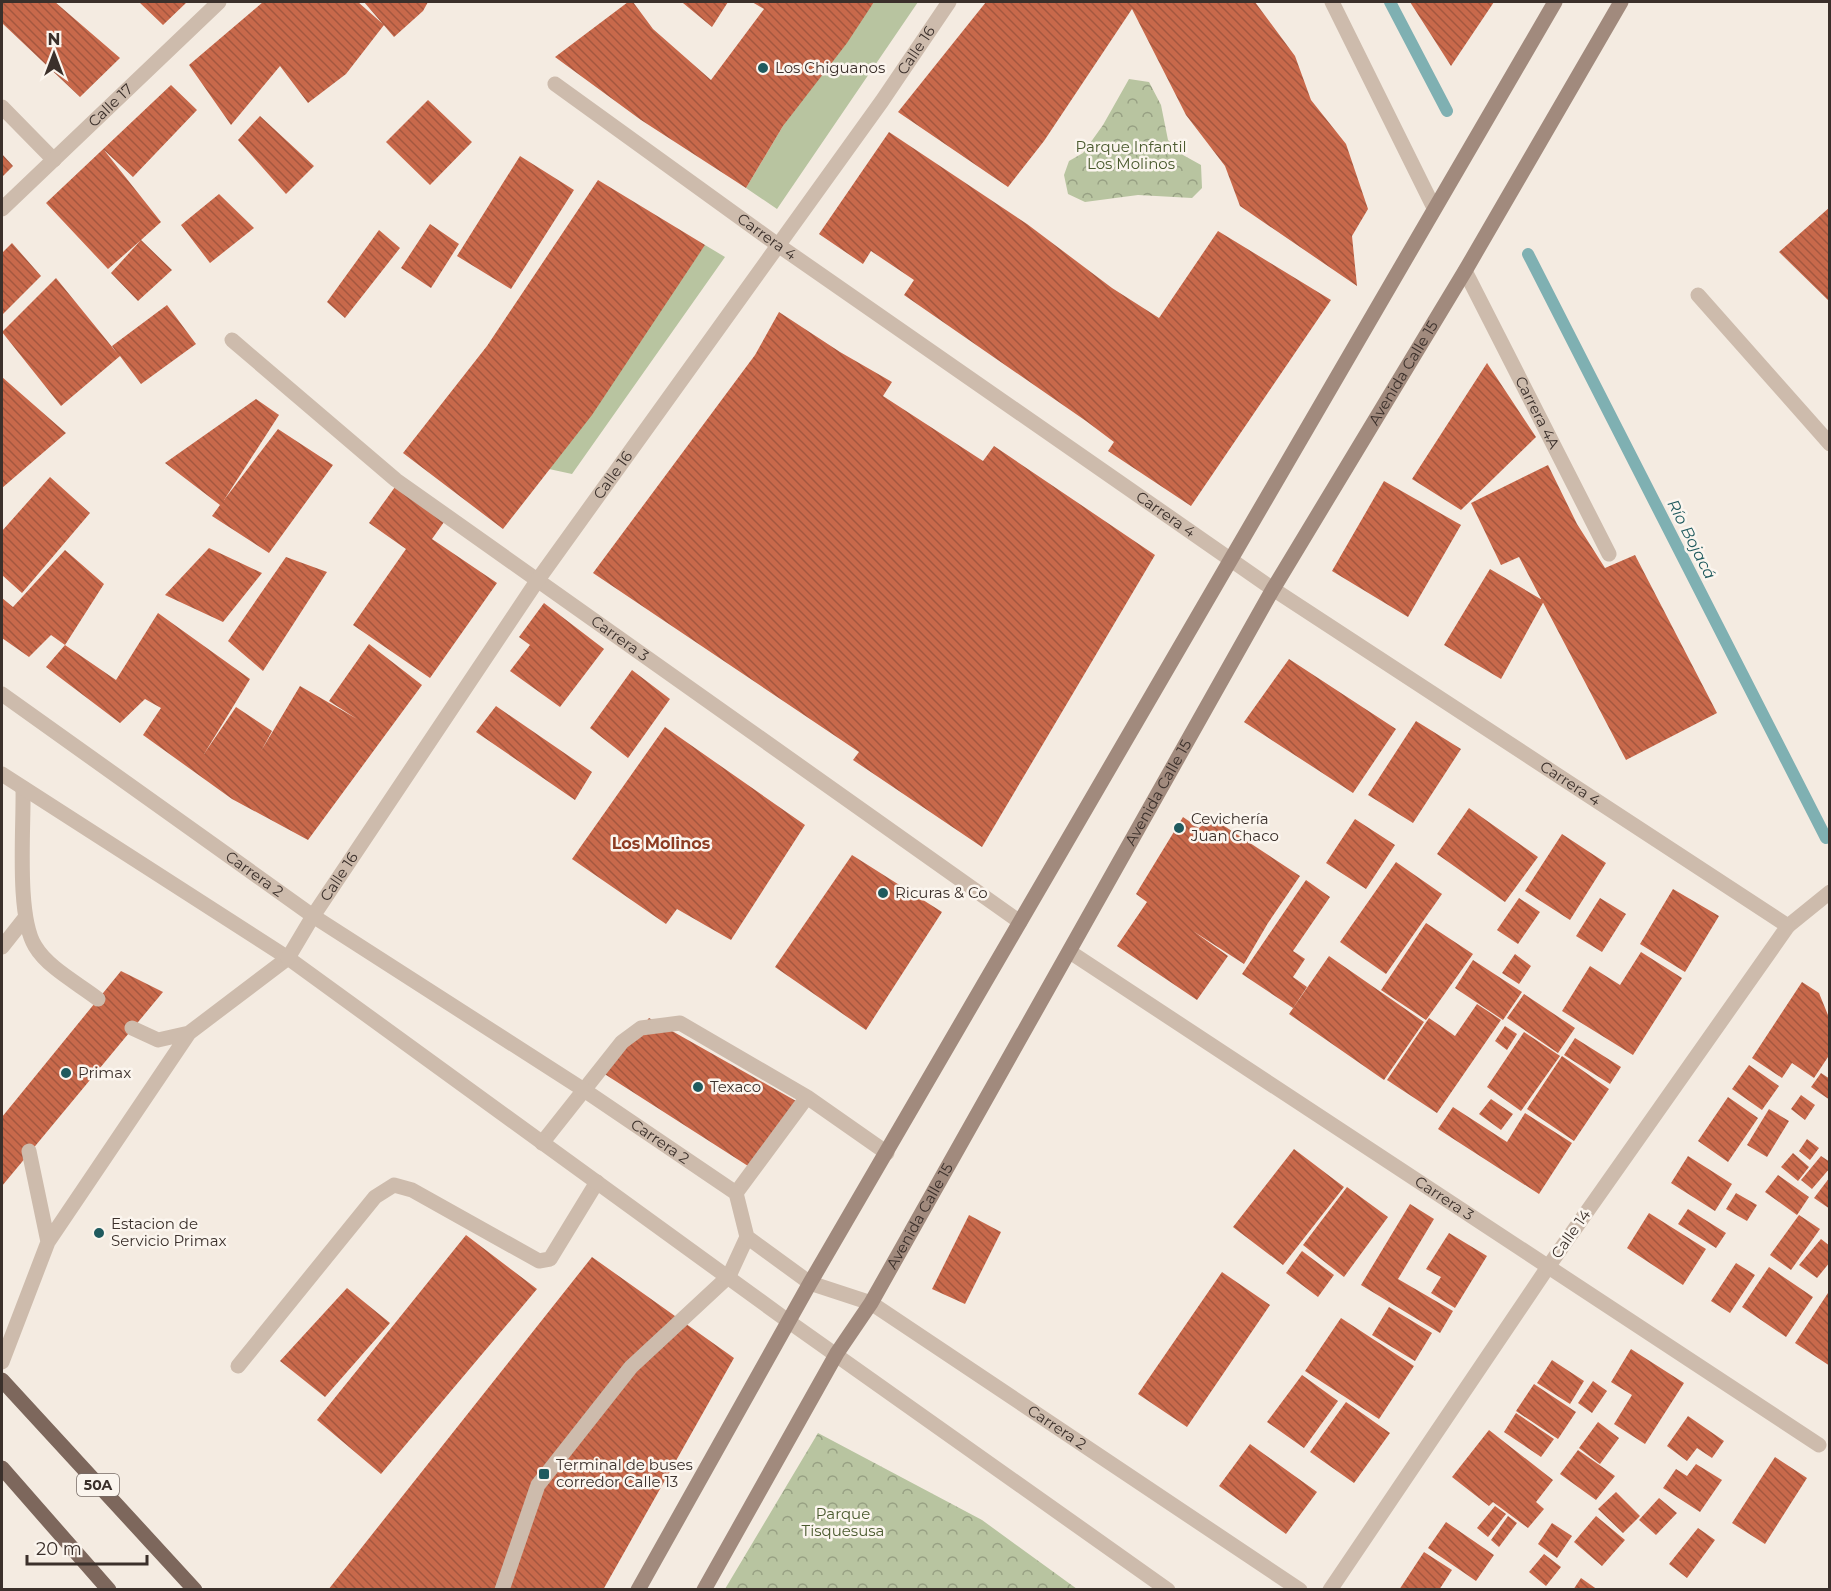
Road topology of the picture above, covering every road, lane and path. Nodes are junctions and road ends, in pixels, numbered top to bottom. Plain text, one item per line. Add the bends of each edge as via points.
1 (219, 2) edge
2 (949, 2) edge
3 (1332, 2) edge
4 (1555, 2) edge
5 (1621, 2) edge
6 (555, 84) dead end
7 (2, 106) edge
8 (54, 160) junction
9 (1434, 208) junction
10 (2, 209) edge
11 (778, 245) junction
12 (1465, 271) junction
13 (1698, 295) dead end
14 (232, 340) dead end
15 (1830, 444) edge
16 (1609, 554) dead end
17 (1231, 559) junction
18 (537, 581) junction
19 (1273, 589) junction
20 (2, 693) edge
21 (2, 774) edge
22 (23, 788) junction
23 (1830, 892) edge
24 (312, 916) junction
25 (25, 918) junction
26 (1020, 922) junction
27 (1788, 926) junction
28 (2, 947) edge
29 (1070, 952) junction
30 (288, 958) junction
31 (98, 999) dead end
32 (132, 1028) dead end
33 (189, 1033) junction
34 (584, 1090) junction
35 (807, 1097) junction
36 (542, 1143) junction
37 (29, 1151) dead end
38 (887, 1153) junction
39 (597, 1182) junction
40 (736, 1193) junction
41 (747, 1237) junction
42 (48, 1242) junction
43 (1548, 1267) junction
44 (729, 1276) junction
45 (810, 1283) junction
46 (871, 1303) junction
47 (788, 1321) junction
48 (837, 1353) junction
49 (2, 1362) edge
50 (238, 1366) dead end
51 (2, 1380) edge
52 (1819, 1445) dead end
53 (2, 1468) edge
54 (109, 1590) edge
55 (195, 1590) edge
56 (502, 1590) edge
57 (638, 1590) edge
58 (704, 1590) edge
59 (1168, 1590) edge
60 (1300, 1590) edge
61 (1330, 1590) edge

1 - 8 street, Calle 17
2 - 11 street, Calle 16
3 - 9 street
4 - 9 main road
5 - 12 main road, Avenida Calle 15
6 - 11 street, Carrera 4
7 - 8 street
8 - 10 street, Calle 17
9 - 17 main road
11 - 17 street, Carrera 4
11 - 18 street, Calle 16
12 - 16 street, Carrera 4A
12 - 19 main road, Avenida Calle 15
13 - 15 street
14 - 18 street, Carrera 3 via 396,480
17 - 19 street, Carrera 4
17 - 26 main road
18 - 24 street, Calle 16
18 - 26 street, Carrera 3
19 - 27 street, Carrera 4
19 - 29 main road, Avenida Calle 15
20 - 24 street, Carrera 2
21 - 22 street
22 - 25 street
22 - 30 street
23 - 27 street, Calle 14
24 - 30 street, Calle 16
24 - 34 street, Carrera 2
25 - 28 street
25 - 31 street via 35,946
26 - 38 main road
27 - 43 street, Calle 14
29 - 43 street, Carrera 3
29 - 46 main road, Avenida Calle 15
30 - 33 street
30 - 36 street
32 - 33 street via 158,1040
33 - 42 street
34 - 35 street via 622,1042 641,1028 680,1023
34 - 36 street
34 - 40 street, Carrera 2
35 - 38 street
35 - 40 street
36 - 39 street
37 - 42 street
38 - 45 main road
39 - 44 street
39 - 50 street via 550,1259 539,1261 412,1190 393,1185 375,1197
40 - 41 street
41 - 44 street
41 - 45 street, Carrera 2
42 - 49 street
43 - 52 street, Carrera 3
43 - 61 street, Calle 14
44 - 47 street
44 - 56 street via 631,1367 538,1485
45 - 46 street, Carrera 2
45 - 47 main road
46 - 48 main road, Avenida Calle 15
46 - 60 street, Carrera 2
47 - 48 street
47 - 57 main road
48 - 58 main road, Avenida Calle 15
48 - 59 street
51 - 55 main road, 50A
53 - 54 main road

